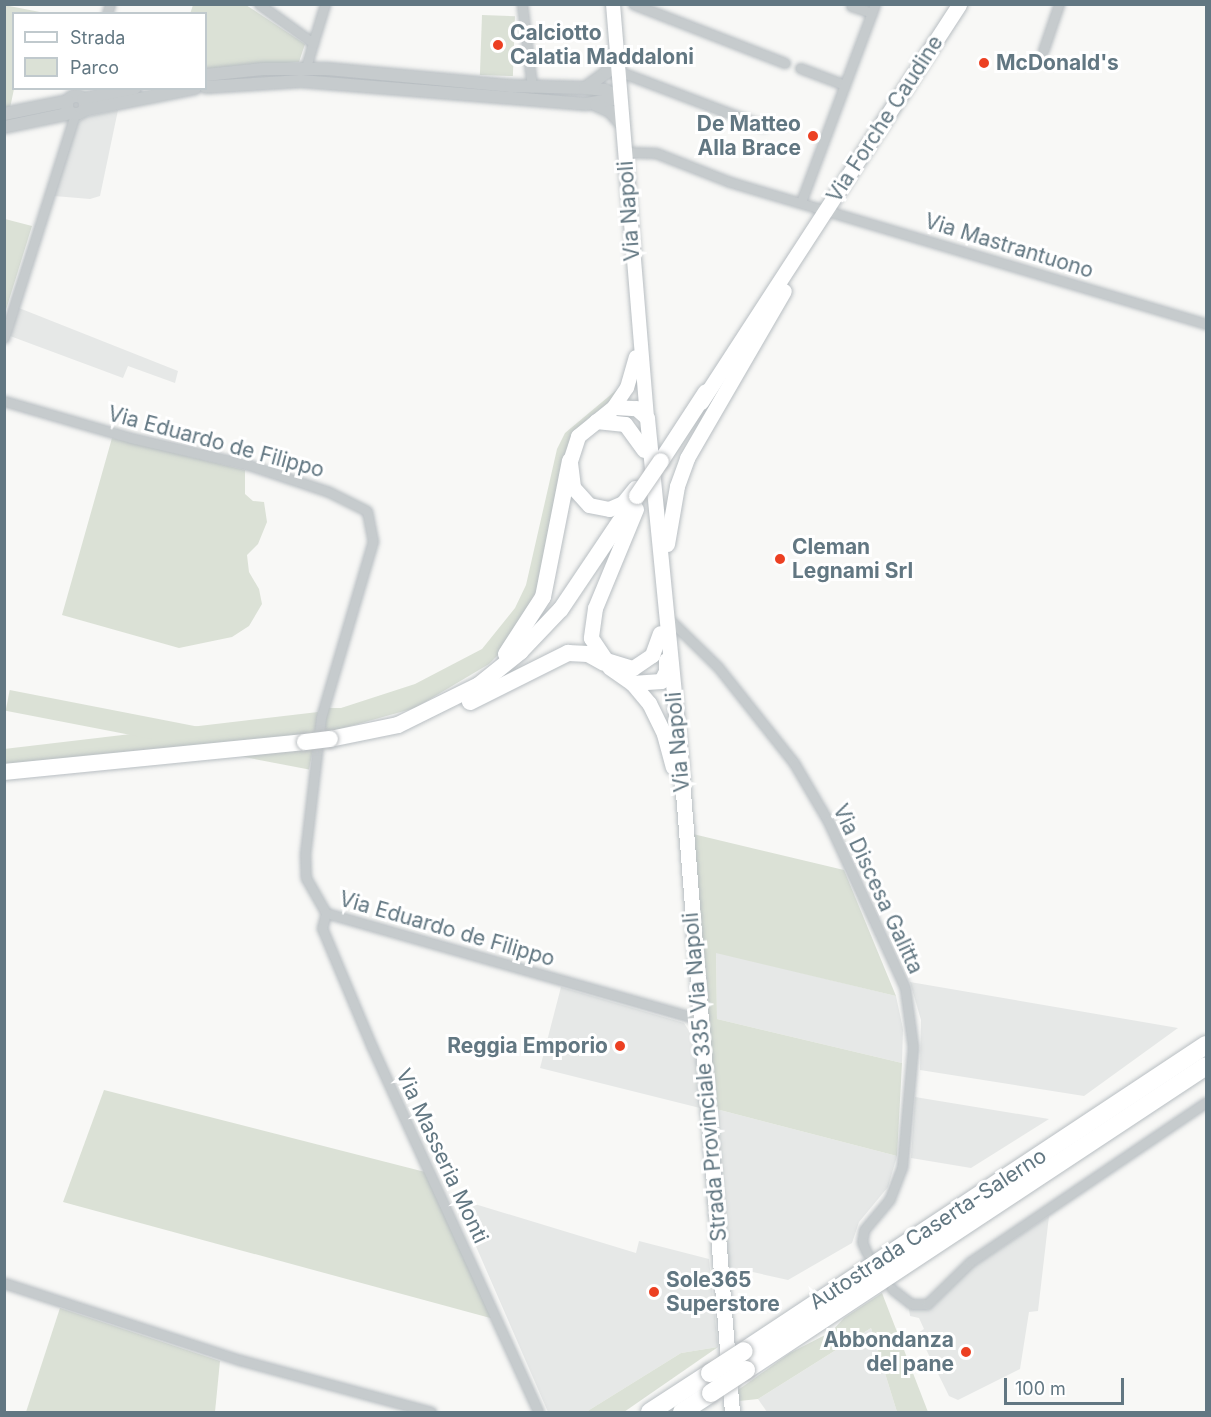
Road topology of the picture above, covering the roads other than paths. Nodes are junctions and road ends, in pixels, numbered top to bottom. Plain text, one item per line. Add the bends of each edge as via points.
1 (259, 4) edge
2 (325, 4) edge
3 (522, 4) edge
4 (613, 4) edge
5 (633, 4) edge
6 (959, 4) edge
7 (1059, 4) edge
8 (851, 6) dead end
9 (873, 9) edge
10 (313, 43) junction
11 (616, 48) junction
12 (1043, 51) dead end
13 (785, 63) dead end
14 (306, 68) junction
15 (800, 68) dead end
16 (618, 71) junction
17 (207, 75) edge
18 (383, 81) junction
19 (845, 85) junction
20 (207, 87) edge
21 (532, 87) junction
22 (585, 88) junction
23 (113, 90) edge
24 (179, 90) edge
25 (620, 98) junction
26 (78, 103) edge
27 (585, 104) junction
28 (4, 114) edge
29 (623, 126) junction
30 (763, 126) dead end
31 (4, 127) edge
32 (625, 152) junction
33 (801, 202) junction
34 (824, 212) junction
35 (1206, 324) edge
36 (4, 338) edge
37 (639, 343) junction
38 (706, 392) joint
39 (4, 401) edge
40 (614, 407) junction
41 (647, 418) junction
42 (596, 421) junction
43 (625, 424) junction
44 (644, 450) junction
45 (570, 462) junction
46 (637, 495) junction
47 (663, 571) junction
48 (665, 593) junction
49 (667, 617) junction
50 (660, 633) junction
51 (604, 663) joint
52 (664, 677) junction
53 (632, 683) junction
54 (432, 711) junction
55 (412, 720) junction
56 (673, 767) junction
57 (4, 772) edge
58 (683, 813) junction
59 (326, 913) junction
60 (701, 1020) junction
61 (1206, 1045) edge
62 (1206, 1066) edge
63 (1206, 1077) edge
64 (1206, 1102) edge
65 (1058, 1164) junction
66 (867, 1253) dead end
67 (4, 1283) edge
68 (892, 1289) dead end
69 (431, 1413) edge
70 (538, 1413) edge
71 (650, 1413) edge
72 (682, 1413) edge
73 (732, 1413) edge

1 - 10 street
2 - 10 street
3 - 21 street
4 - 11 main road, Via Napoli
5 - 13 street
6 - 34 main road, Via Forche Caudine
7 - 12 street
8 - 9 street
9 - 19 street
10 - 14 street
11 - 16 main road, Via Napoli
11 - 22 street via 607,72
14 - 17 street
14 - 18 street
15 - 19 street
16 - 25 main road, Via Napoli
16 - 30 street
18 - 20 street
18 - 21 street
18 - 27 street
19 - 33 street
21 - 22 street
22 - 25 street via 605,90
23 - 26 street
24 - 26 street
25 - 27 street
25 - 29 main road, Via Napoli
26 - 28 street
26 - 31 street
26 - 36 street
27 - 29 street via 610,111
29 - 32 main road, Via Napoli
32 - 33 street, Via Mastrantuono via 656,153 730,182
32 - 37 main road, Via Napoli
33 - 34 street, Via Mastrantuono
34 - 35 street, Via Mastrantuono
34 - 38 main road, Via Forche Caudine
34 - 47 main road via 806,255 687,458 677,486
37 - 40 main road via 627,388
37 - 41 main road, Via Napoli
38 - 46 highway, bridge
39 - 59 street, Via Eduardo de Filippo via 131,438 249,465 329,492 367,512 373,541 321,718 305,854 306,878
40 - 41 main road via 636,408
40 - 42 main road
41 - 43 main road
41 - 44 main road, Via Napoli
41 - 47 main road, Via Napoli
42 - 43 main road
42 - 45 main road via 578,436
43 - 44 main road
44 - 50 main road, Via Napoli
45 - 46 main road via 573,488 579,498 598,509
45 - 54 highway via 550,574 532,618 494,666 446,697
46 - 50 main road via 595,608 591,638 606,660 633,668 652,655
46 - 54 highway via 575,591 534,639 479,685
47 - 48 main road, Via Napoli
48 - 49 main road, Via Napoli
48 - 52 main road
49 - 58 main road, Via Napoli
49 - 66 street, Via Discesa Galitta via 718,667 794,763 828,821 905,988 914,1047 902,1167 890,1199 864,1230 862,1242
50 - 52 main road, Via Napoli
51 - 53 main road
51 - 55 highway via 588,654 568,653 437,716
52 - 53 main road via 656,683
52 - 56 main road, Via Napoli
53 - 56 main road via 659,723
54 - 55 highway
55 - 57 highway, bridge via 330,740
56 - 58 main road, Via Napoli
58 - 60 main road, Strada Provinciale 335 Via Napoli
59 - 60 street, Via Eduardo de Filippo
59 - 70 street, Via Masseria Monti via 322,927 372,1047
60 - 73 main road, Strada Provinciale 335 Via Napoli
61 - 71 highway, Autostrada Caserta-Salerno, bridge
62 - 65 highway, Autostrada Caserta-Salerno
63 - 65 highway via 1102,1148
64 - 68 street via 970,1262 927,1304 911,1304
65 - 72 highway, Autostrada Caserta-Salerno, bridge
67 - 69 street via 240,1360

